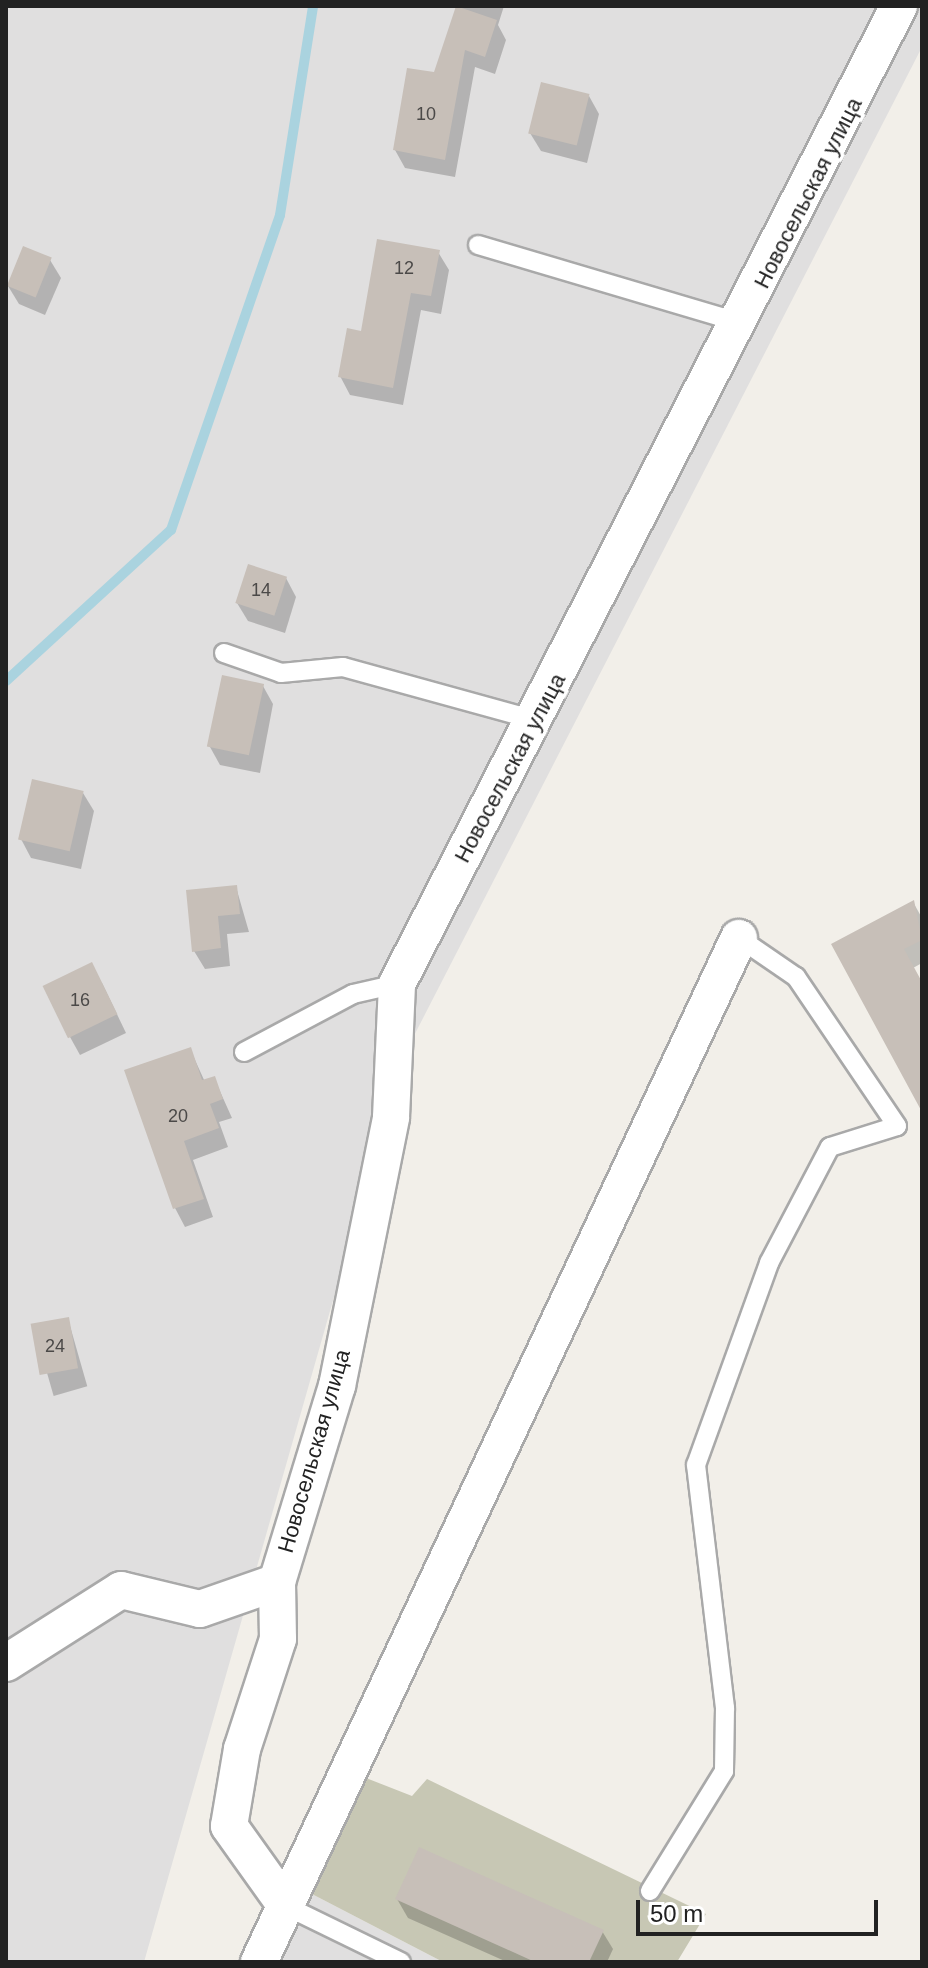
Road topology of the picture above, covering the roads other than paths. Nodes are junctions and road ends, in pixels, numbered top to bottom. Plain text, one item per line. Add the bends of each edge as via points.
1 (899, 6) edge
2 (478, 245) dead end
3 (741, 323) junction
4 (224, 653) dead end
5 (535, 720) junction
6 (739, 938) joint
7 (397, 984) junction
8 (244, 1052) dead end
9 (277, 1582) junction
10 (6, 1663) edge
11 (650, 1891) dead end
12 (286, 1906) junction
13 (259, 1962) edge
14 (401, 1962) edge

1 - 3 street, Новосельская улица
2 - 3 lane
3 - 5 street, Новосельская улица
4 - 5 lane via 281,673 343,667
5 - 7 street, Новосельская улица
6 - 11 lane via 796,977 897,1126 830,1147 769,1263 696,1465 725,1708 724,1771
6 - 12 street
7 - 8 lane via 353,994
7 - 9 street, Новосельская улица via 382,1162 337,1386
9 - 10 street, Новосельская улица via 200,1609 121,1590
9 - 12 street, Новосельская улица via 278,1639 242,1749 229,1826
12 - 13 street
12 - 14 lane

